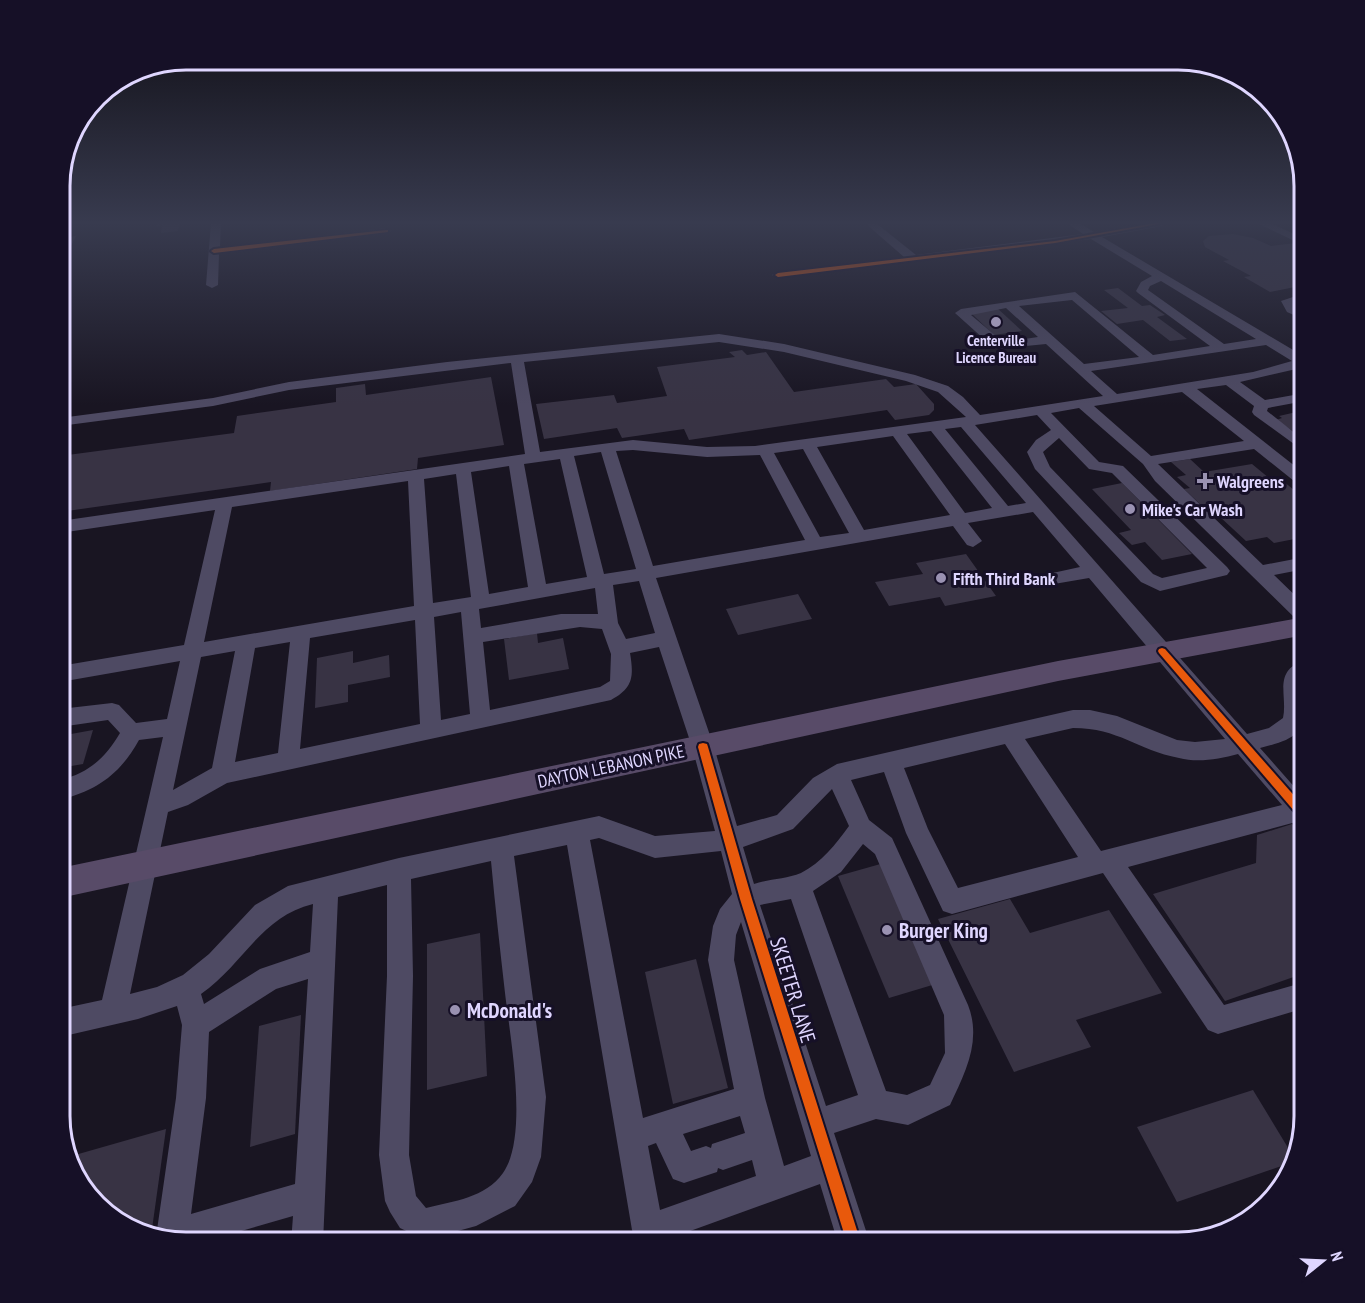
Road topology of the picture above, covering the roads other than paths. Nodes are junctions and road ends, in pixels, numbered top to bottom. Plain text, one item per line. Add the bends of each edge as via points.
1 (1144, 284) edge
2 (1171, 284) edge
3 (1294, 300) edge
4 (1009, 304) junction
5 (1294, 310) edge
6 (1047, 340) junction
7 (1268, 341) junction
8 (1221, 348) junction
9 (1294, 356) edge
10 (1150, 358) junction
11 (517, 359) junction
12 (1294, 364) edge
13 (1079, 369) junction
14 (1228, 380) junction
15 (1185, 387) junction
16 (1114, 399) junction
17 (1294, 399) edge
18 (1083, 404) junction
19 (1262, 405) junction
20 (1040, 410) junction
21 (71, 421) edge
22 (970, 421) junction
23 (935, 426) junction
24 (897, 431) junction
25 (1059, 431) junction
26 (1294, 439) edge
27 (807, 443) junction
28 (1256, 444) junction
29 (607, 447) junction
30 (764, 449) junction
31 (567, 453) junction
32 (533, 458) junction
33 (516, 460) junction
34 (1148, 461) junction
35 (464, 468) junction
36 (1294, 473) edge
37 (416, 475) junction
38 (225, 503) junction
39 (1037, 506) junction
40 (1003, 511) junction
41 (958, 519) junction
42 (71, 524) edge
43 (860, 536) junction
44 (973, 541) dead end
45 (815, 543) junction
46 (1294, 565) edge
47 (1093, 571) junction
48 (646, 572) junction
49 (1260, 572) junction
50 (1054, 578) dead end
51 (600, 580) junction
52 (538, 591) junction
53 (475, 602) junction
54 (1294, 605) edge
55 (426, 610) junction
56 (609, 623) junction
57 (1294, 628) edge
58 (301, 632) junction
59 (472, 637) junction
60 (666, 638) junction
61 (247, 641) junction
62 (191, 651) junction
63 (1162, 651) junction
64 (621, 656) junction
65 (71, 672) edge
66 (1294, 676) edge
67 (1294, 700) edge
68 (71, 717) edge
69 (481, 720) junction
70 (174, 727) junction
71 (1294, 727) edge
72 (431, 731) junction
73 (132, 732) junction
74 (1010, 734) junction
75 (1241, 745) junction
76 (704, 747) junction
77 (288, 761) junction
78 (891, 761) junction
79 (222, 774) junction
80 (837, 774) junction
81 (71, 788) edge
82 (1294, 804) edge
83 (156, 806) junction
84 (1294, 815) edge
85 (861, 828) junction
86 (577, 832) junction
87 (729, 837) junction
88 (501, 848) junction
89 (1102, 862) junction
90 (143, 866) junction
91 (399, 870) junction
92 (71, 882) edge
93 (799, 886) junction
94 (326, 889) junction
95 (746, 899) junction
96 (322, 961) junction
97 (186, 988) junction
98 (1294, 998) edge
99 (113, 1010) junction
100 (71, 1020) edge
101 (196, 1025) junction
102 (750, 1098) junction
103 (876, 1104) junction
104 (664, 1124) junction
105 (817, 1124) junction
106 (632, 1136) junction
107 (761, 1142) junction
108 (829, 1165) junction
109 (774, 1185) junction
110 (311, 1196) junction
111 (173, 1232) edge
112 (192, 1232) edge
113 (307, 1232) edge
114 (850, 1232) edge

1 - 8 street via 1142,291
2 - 7 street
3 - 5 street via 1287,302
4 - 6 street
4 - 6 street via 961,313 1000,346
4 - 10 street via 1075,296
6 - 13 street
7 - 8 street
7 - 9 street
8 - 10 street
10 - 13 street
11 - 21 street via 289,386 213,402
11 - 22 street via 710,339 745,341 921,381 958,400
11 - 32 street
12 - 14 street
13 - 16 street
14 - 15 street
14 - 19 street
15 - 16 street
15 - 28 street
16 - 18 street
17 - 19 street
18 - 20 street
18 - 34 street
19 - 26 street via 1259,412
20 - 22 street
20 - 25 street
22 - 23 street
22 - 39 street
23 - 24 street
23 - 40 street
24 - 27 street
24 - 41 street
25 - 25 street via 1035,452 1043,469 1147,579 1160,585 1221,571 1117,469 1094,466
27 - 30 street
27 - 43 street
28 - 34 street
28 - 36 street
29 - 30 street via 633,445 730,453
29 - 31 street
29 - 48 street, SKEETER LANE
30 - 45 street
31 - 32 street
31 - 51 street
32 - 33 street
33 - 35 street
33 - 52 street
34 - 49 street
35 - 37 street
35 - 53 street
37 - 38 street
37 - 55 street
38 - 42 street
38 - 62 street
39 - 40 street
39 - 47 street
40 - 41 street
41 - 43 street
41 - 44 street
43 - 45 street
45 - 48 street
46 - 49 street
47 - 50 street
47 - 63 street
48 - 51 street
48 - 60 street, SKEETER LANE
49 - 54 street
51 - 52 street
51 - 56 street
52 - 53 street
53 - 55 street
53 - 59 street
55 - 58 street
55 - 72 street
56 - 59 street via 593,619
56 - 64 street
57 - 63 main road, DAYTON LEBANON PIKE
58 - 61 street
58 - 77 street
59 - 69 street
60 - 64 street
60 - 76 street, SKEETER LANE
61 - 62 street
61 - 79 street
62 - 65 street
62 - 70 street
63 - 75 street
63 - 76 main road, DAYTON LEBANON PIKE
64 - 69 street via 619,686 613,690
66 - 67 street
68 - 73 street via 112,711
69 - 72 street
70 - 73 street
70 - 83 street
71 - 75 street
72 - 77 street
73 - 81 street via 118,759 87,784
74 - 75 street via 1098,717 1177,749 1194,751
74 - 78 street
74 - 89 street
75 - 82 street
76 - 87 street, SKEETER LANE
76 - 90 main road, DAYTON LEBANON PIKE
77 - 79 street
78 - 80 street
78 - 89 street via 918,833 952,902
79 - 83 street via 180,798
80 - 85 street
80 - 87 street via 813,789 800,810 783,824
83 - 90 street
84 - 89 street
85 - 93 street via 837,862
85 - 103 street via 885,846 958,1015 959,1054 940,1095 908,1110
86 - 87 street via 599,827 611,829 637,843 667,848
86 - 88 street
86 - 106 street
87 - 95 street, SKEETER LANE
88 - 91 street
88 - 91 street via 531,1097 527,1161 511,1186 492,1203 424,1224 411,1217 401,1201 394,1155
89 - 98 street via 1218,1020
90 - 92 main road, DAYTON LEBANON PIKE
90 - 99 street
91 - 94 street
93 - 95 street
93 - 103 street
94 - 96 street
94 - 97 street via 288,898 271,907 207,975
95 - 102 street via 727,921 721,939 721,960
95 - 105 street, SKEETER LANE
96 - 101 street via 269,978
96 - 110 street
97 - 99 street via 165,998
97 - 101 street
99 - 100 street
101 - 111 street via 191,1098
102 - 104 street
102 - 107 street
103 - 105 street
104 - 106 street
104 - 107 street via 684,1168
105 - 108 street, SKEETER LANE
106 - 109 street via 648,1230
107 - 109 street
108 - 109 street
108 - 114 street, SKEETER LANE
110 - 112 street
110 - 113 street

